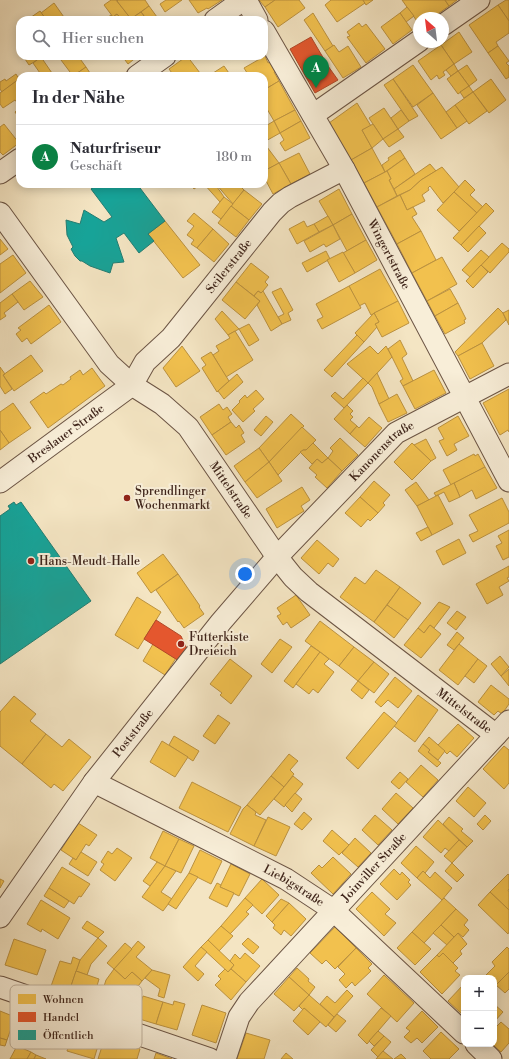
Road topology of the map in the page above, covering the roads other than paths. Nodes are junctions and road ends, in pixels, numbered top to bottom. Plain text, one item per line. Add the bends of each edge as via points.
1 (244, 0) edge
2 (479, 0) edge
3 (221, 16) edge
4 (255, 16) edge
5 (449, 21) edge
6 (268, 38) edge
7 (413, 46) edge
8 (159, 60) edge
9 (143, 72) edge
10 (313, 115) junction
11 (16, 162) edge
12 (344, 169) junction
13 (0, 174) edge
14 (0, 213) edge
15 (509, 374) edge
16 (132, 385) junction
17 (465, 397) junction
18 (509, 481) edge
19 (0, 482) edge
20 (277, 558) junction
21 (502, 728) edge
22 (94, 782) junction
23 (334, 910) junction
24 (0, 917) edge
25 (0, 987) edge
26 (10, 990) edge
27 (142, 1036) edge
28 (475, 1048) edge
29 (210, 1059) edge
30 (225, 1059) edge

1 - 3 street
1 - 4 street
2 - 5 street
6 - 10 street, Wingertstraße
7 - 10 street
8 - 9 street
10 - 12 street, Wingertstraße
11 - 13 street
12 - 16 street, Seilerstraße via 290,197 272,212 171,338 145,362
12 - 17 street, Wingertstraße
14 - 16 street, Mittelstraße via 109,364
15 - 17 street, Kanonenstraße
16 - 19 street, Breslauer Straße
16 - 20 street, Mittelstraße via 162,404 188,427
17 - 18 street, Wingertstraße
17 - 20 street, Kanonenstraße via 396,433
20 - 21 street, Mittelstraße via 309,592
20 - 22 street, Poststraße via 220,622
21 - 23 street, Joinviller Straße
22 - 23 street, Liebigstraße via 286,879
22 - 24 street, Poststraße
23 - 28 street, Liebigstraße
23 - 30 street, Joinviller Straße via 249,1002 237,1021
25 - 26 street
27 - 29 street

